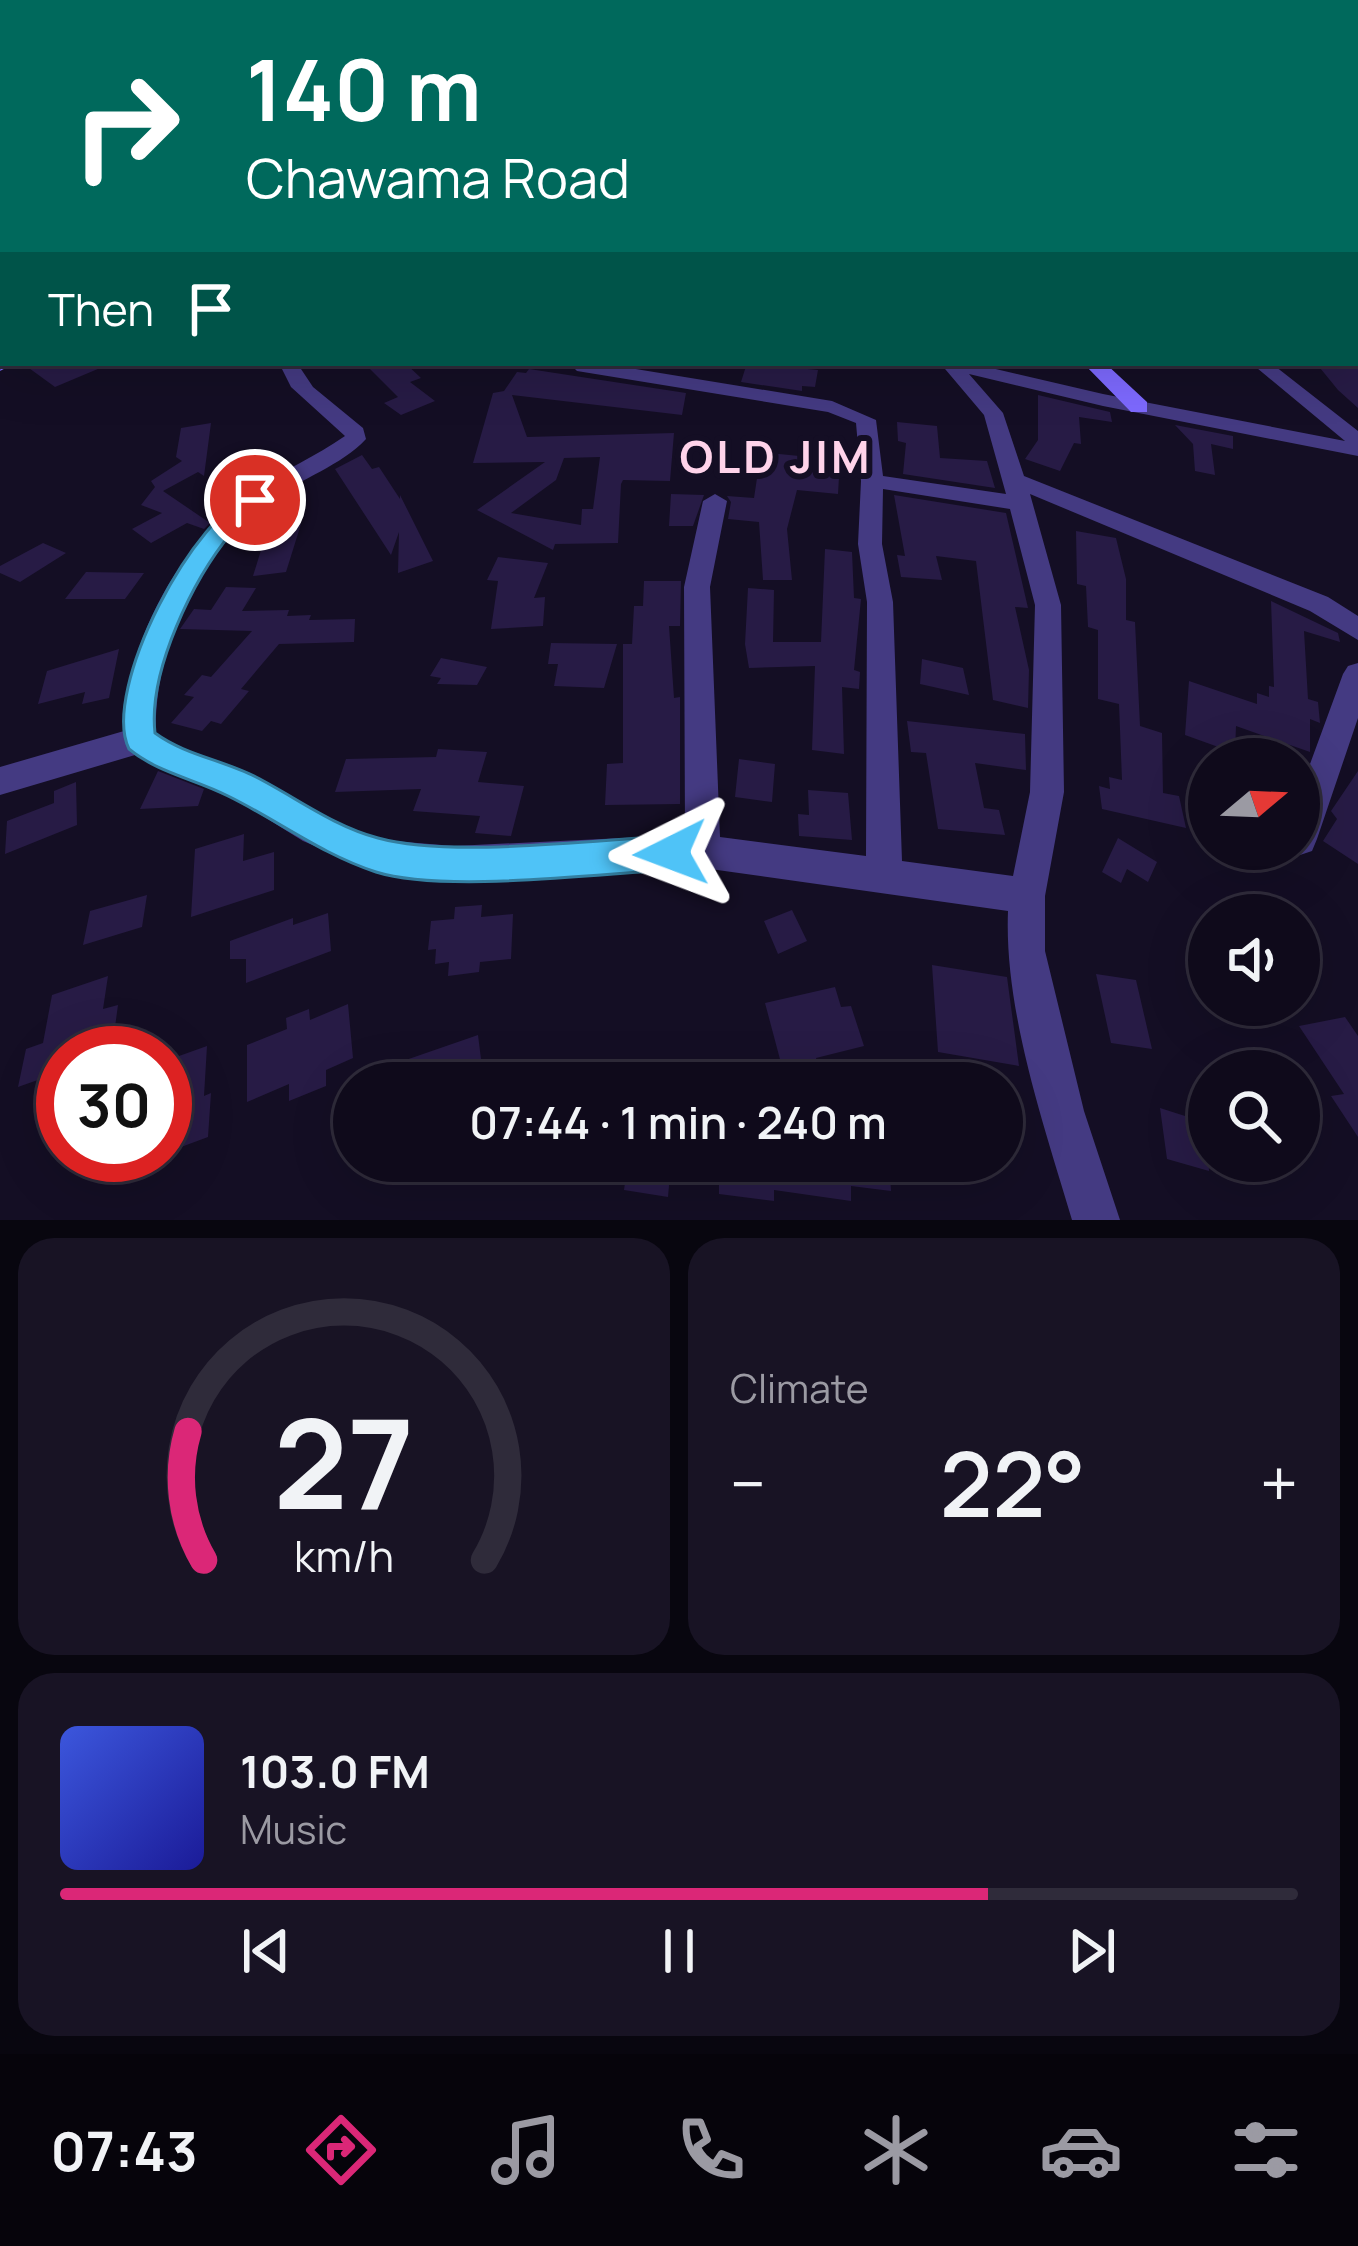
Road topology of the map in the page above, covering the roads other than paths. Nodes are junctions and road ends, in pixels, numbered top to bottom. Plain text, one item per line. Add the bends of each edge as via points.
1 (289, 366) edge
2 (583, 366) edge
3 (951, 366) edge
4 (961, 366) edge
5 (1097, 366) edge
6 (1264, 366) edge
7 (1139, 407) junction
8 (1358, 441) edge
9 (1358, 450) edge
10 (872, 482) junction
11 (1018, 491) junction
12 (715, 501) dead end
13 (1358, 630) edge
14 (1358, 674) edge
15 (148, 746) junction
16 (0, 781) edge
17 (1320, 782) edge
18 (704, 851) junction
19 (884, 877) junction
20 (1027, 896) junction
21 (1096, 1220) edge

1 - 15 street via 296,383 341,415 355,439 255,500 206,550 160,628 138,716
2 - 10 street via 854,413 870,427
3 - 11 street via 994,412
4 - 7 street
5 - 7 street
6 - 8 street
7 - 9 street
10 - 11 street
10 - 19 street
11 - 13 street via 1318,604
11 - 20 street via 1048,605 1047,793
12 - 18 street via 697,587
14 - 17 street
15 - 16 street
15 - 18 street via 381,856 454,863
18 - 19 street
19 - 20 street
20 - 21 street via 1026,951

